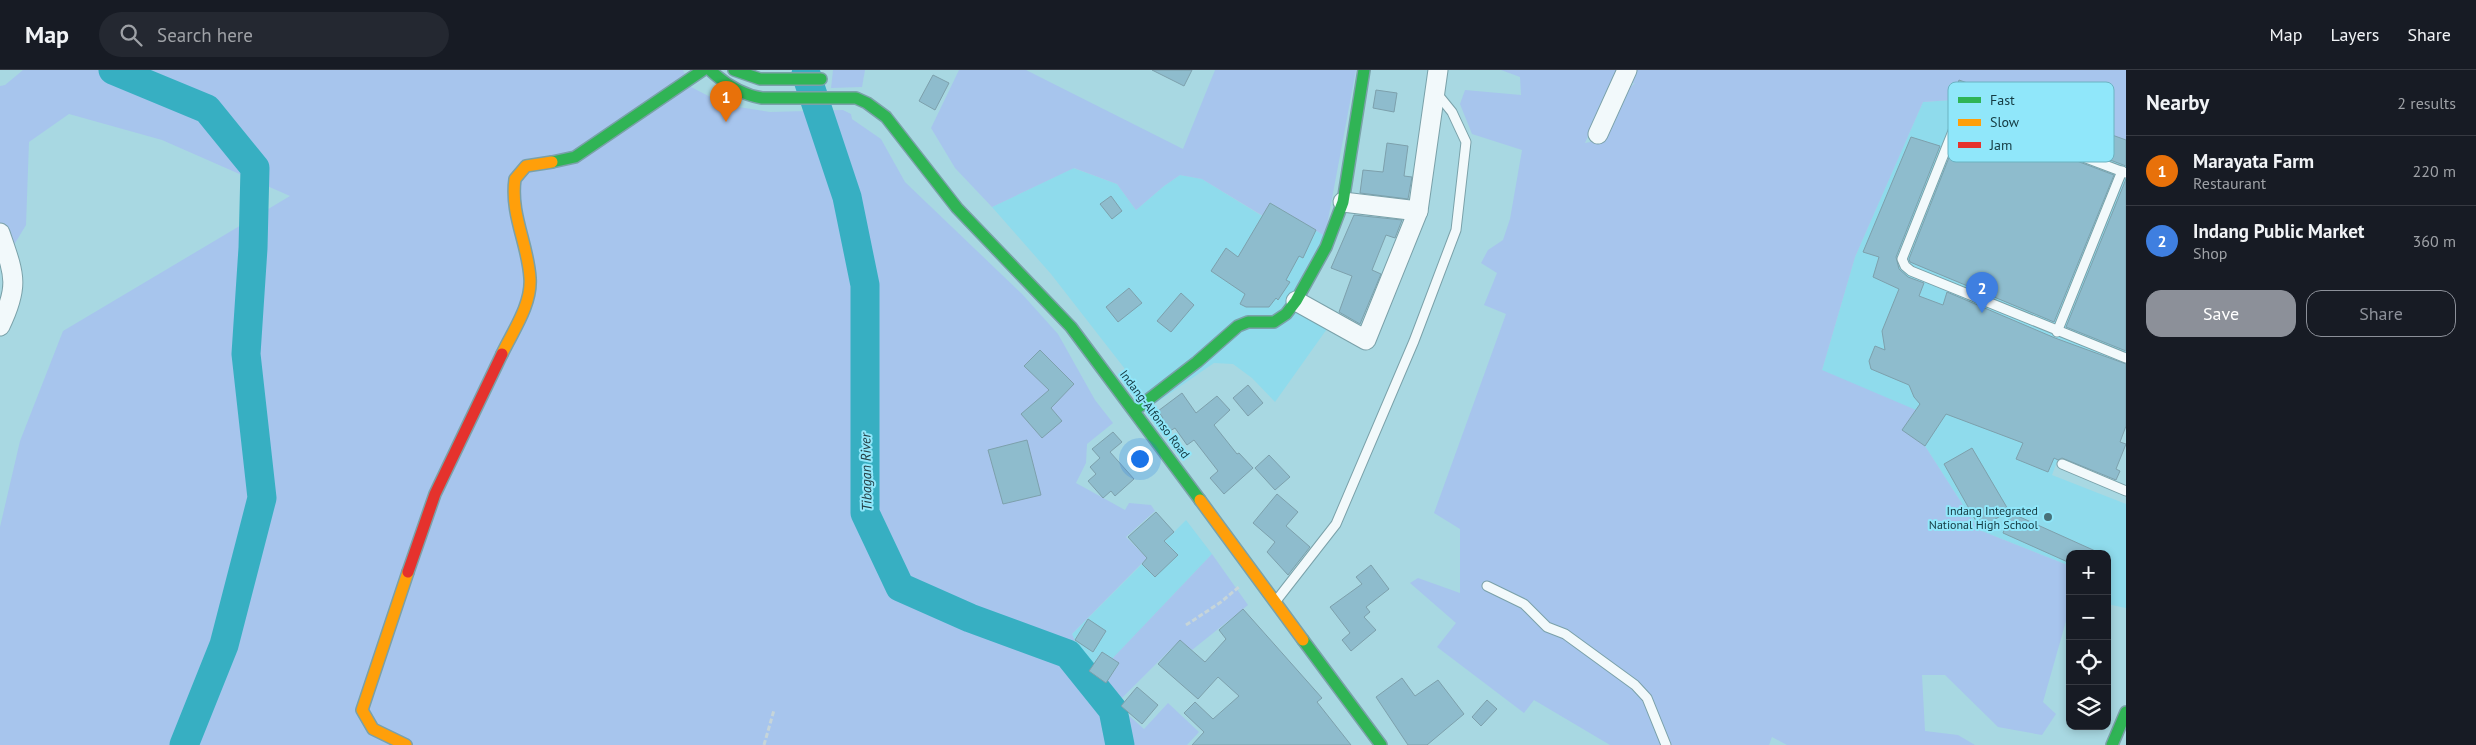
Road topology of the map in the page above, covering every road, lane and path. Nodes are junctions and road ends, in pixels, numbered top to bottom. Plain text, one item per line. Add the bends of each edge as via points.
1 (702, 70) edge
2 (710, 70) edge
3 (734, 70) edge
4 (1364, 70) edge
5 (1438, 70) edge
6 (1627, 70) edge
7 (832, 79) dead end
8 (856, 88) dead end
9 (1435, 90) junction
10 (885, 117) junction
11 (1598, 134) dead end
12 (1948, 141) edge
13 (2097, 162) edge
14 (2124, 172) edge
15 (1343, 202) junction
16 (1418, 211) junction
17 (0, 233) edge
18 (1296, 301) junction
19 (0, 326) edge
20 (2058, 332) junction
21 (2126, 358) edge
22 (1134, 410) junction
23 (2062, 464) dead end
24 (2126, 491) edge
25 (1254, 572) junction
26 (1487, 586) dead end
27 (1276, 601) junction
28 (1186, 625) dead end
29 (774, 710) dead end
30 (2126, 712) edge
31 (406, 745) edge
32 (764, 745) edge
33 (1381, 745) edge
34 (1666, 745) edge
35 (2112, 745) edge

1 - 31 street via 575,156 559,162 528,165 514,178 512,194 530,275 528,293 521,315 435,494 362,710 370,727 380,735
2 - 10 street, Indang-Alfonso Road via 744,94 769,98 861,99
3 - 7 street via 752,78 768,80
4 - 15 street
5 - 9 street
6 - 11 street
8 - 10 street, Indang-Alfonso Road
9 - 16 street
9 - 27 lane via 1452,112 1466,142 1456,230 1414,342 1336,524
10 - 22 street, Indang-Alfonso Road via 940,189 1057,310
12 - 20 lane via 1903,262 1911,271
13 - 14 lane
14 - 20 lane
15 - 16 street
15 - 18 street via 1326,248
16 - 18 street via 1366,340
17 - 19 street via 14,276 11,304
18 - 22 street via 1274,322 1248,322 1238,326
20 - 21 lane
22 - 25 street, Indang-Alfonso Road
23 - 24 lane
25 - 27 street, Indang-Alfonso Road
25 - 28 path via 1234,592
26 - 34 lane via 1524,604 1547,627 1565,634 1635,685 1647,698
27 - 33 street, Indang-Alfonso Road
29 - 32 path
30 - 35 street

